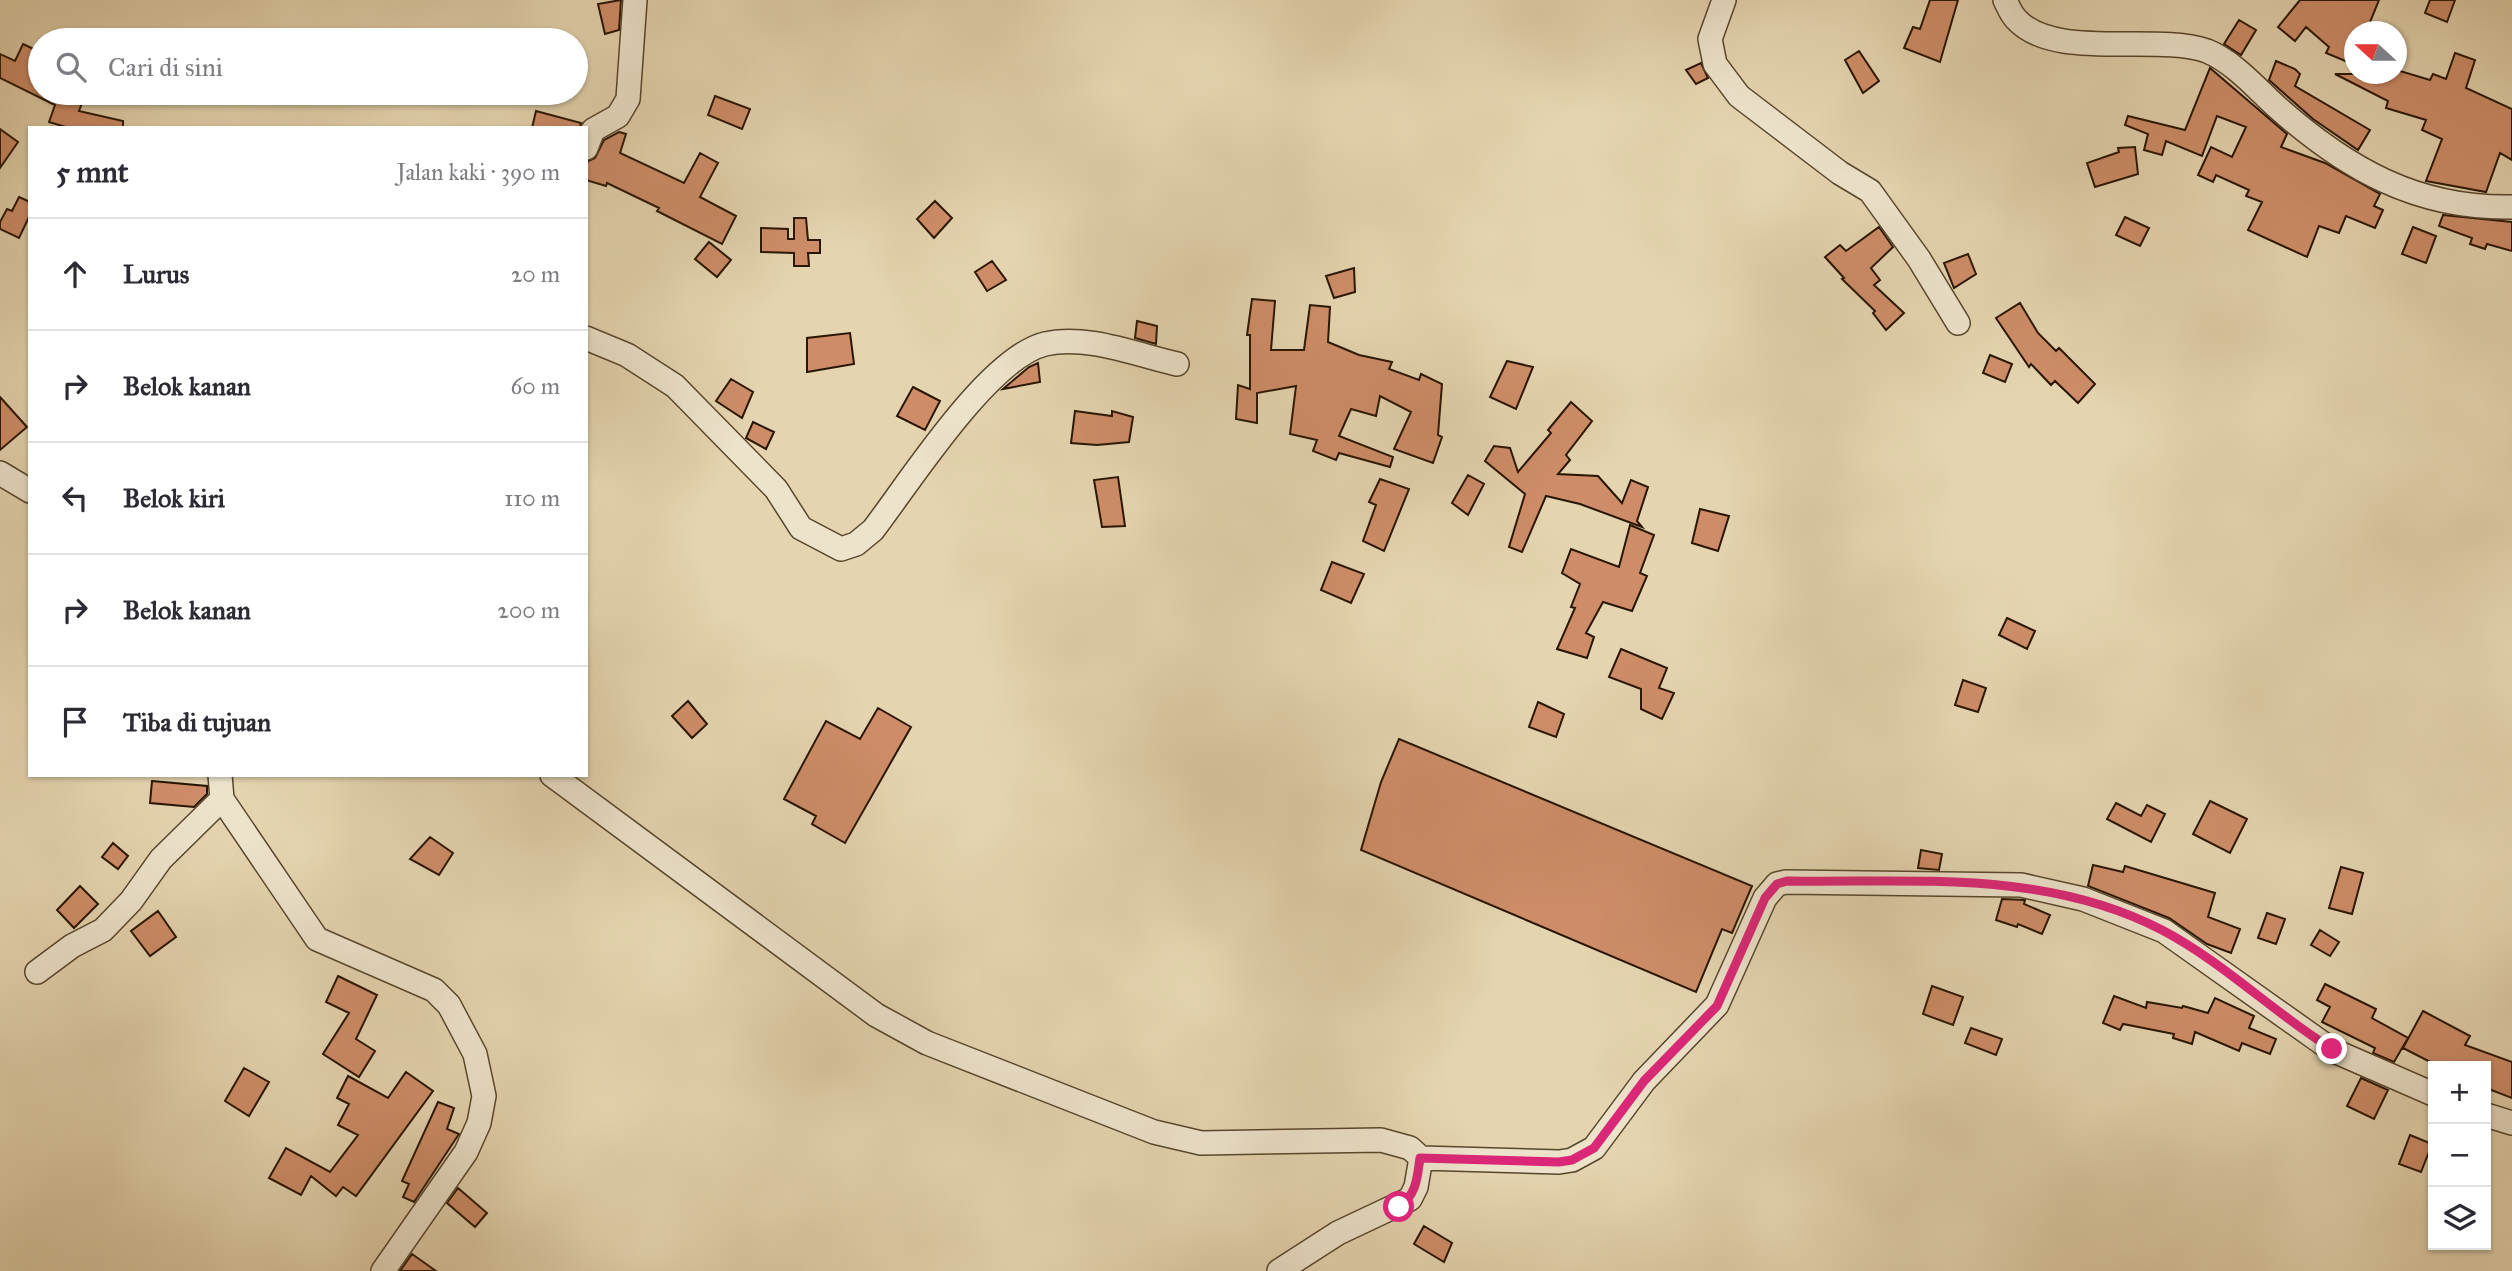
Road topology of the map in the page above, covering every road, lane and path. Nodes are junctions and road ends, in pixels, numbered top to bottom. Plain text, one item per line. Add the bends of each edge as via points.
1 (635, 0) edge
2 (1724, 0) edge
3 (2005, 0) edge
4 (588, 143) edge
5 (2512, 208) edge
6 (1958, 323) dead end
7 (588, 339) edge
8 (1177, 364) dead end
9 (0, 473) edge
10 (28, 489) edge
11 (220, 777) edge
12 (555, 777) edge
13 (222, 799) junction
14 (37, 972) dead end
15 (2428, 1092) edge
16 (2491, 1117) edge
17 (2512, 1123) edge
18 (1420, 1158) junction
19 (383, 1271) edge
20 (1279, 1271) edge

1 - 4 street via 628,99 618,116 593,130
2 - 6 street via 1710,39 1715,64 1739,96 1870,191
3 - 5 street via 2016,20 2040,34 2070,42 2138,43 2211,53 2360,171 2436,201
7 - 8 street via 627,355 675,386 776,489 801,528 841,549 873,530 956,418 995,376 1030,350 1045,344 1091,345
9 - 10 street
11 - 13 street
12 - 18 street via 876,1015 927,1043 1154,1132 1189,1141 1381,1140 1405,1145
13 - 14 street via 161,859 103,930
13 - 19 street via 317,939 434,990 449,1005 475,1054 484,1096 479,1123 466,1152
15 - 18 street via 2332,1049 2164,931 2083,899 2021,885 1787,881 1777,884 1765,898 1717,1006 1644,1081 1594,1148 1559,1162
16 - 17 street
18 - 20 street via 1410,1199 1338,1233

